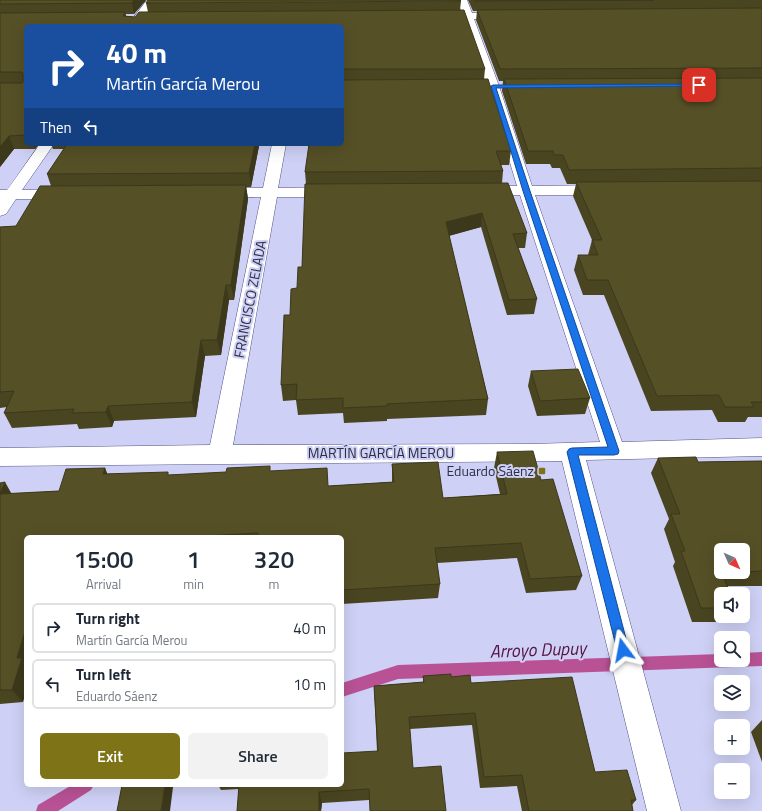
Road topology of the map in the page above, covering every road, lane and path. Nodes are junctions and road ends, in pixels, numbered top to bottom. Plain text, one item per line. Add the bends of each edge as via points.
1 (152, 0) edge
2 (462, 0) edge
3 (428, 16) edge
4 (467, 16) junction
5 (515, 16) edge
6 (122, 19) edge
7 (154, 19) edge
8 (135, 22) edge
9 (45, 146) edge
10 (279, 146) edge
11 (621, 190) edge
12 (467, 191) edge
13 (526, 191) junction
14 (271, 192) junction
15 (350, 192) edge
16 (200, 193) edge
17 (82, 194) edge
18 (6, 195) edge
19 (0, 211) edge
20 (762, 447) edge
21 (614, 451) junction
22 (572, 452) junction
23 (220, 454) junction
24 (0, 457) edge
25 (664, 811) edge

1 - 8 street
2 - 4 street
3 - 4 street
4 - 5 street
4 - 13 street via 493,86
6 - 8 street
7 - 8 street
9 - 18 street
10 - 14 street, FRANCISCO ZELADA
11 - 13 street
12 - 13 street
13 - 21 street
14 - 15 street
14 - 16 street
14 - 23 street, FRANCISCO ZELADA
17 - 18 street
18 - 19 street
20 - 21 street, MARTÍN GARCÍA MEROU
21 - 22 street, MARTÍN GARCÍA MEROU
22 - 23 street, MARTÍN GARCÍA MEROU
22 - 25 street
23 - 24 street, MARTÍN GARCÍA MEROU

